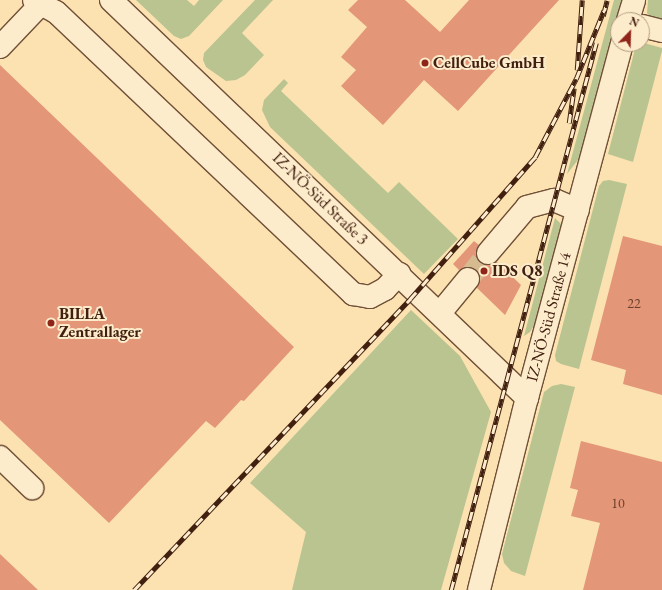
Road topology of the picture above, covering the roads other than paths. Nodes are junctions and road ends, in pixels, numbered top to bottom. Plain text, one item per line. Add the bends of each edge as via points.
1 (111, 0) edge
2 (634, 0) edge
3 (38, 2) edge
4 (630, 12) edge
5 (650, 28) edge
6 (662, 31) edge
7 (0, 47) edge
8 (620, 52) edge
9 (578, 210) junction
10 (488, 253) tunnel mouth
11 (399, 274) junction
12 (468, 279) tunnel mouth
13 (440, 313) junction
14 (527, 398) junction
15 (0, 457) edge
16 (32, 488) dead end
17 (479, 590) edge

1 - 11 street, IZ-NÖ-Süd Straße 3
2 - 4 street
3 - 7 street
3 - 11 street via 56,12 352,294 370,297 385,290
5 - 6 street
8 - 9 street, IZ-NÖ-Süd Straße 14
9 - 10 street via 554,200 527,207
9 - 14 street, IZ-NÖ-Süd Straße 14
11 - 13 street, IZ-NÖ-Süd Straße 3
12 - 13 street
13 - 14 street, IZ-NÖ-Süd Straße 3
14 - 17 street, IZ-NÖ-Süd Straße 14
15 - 16 street

